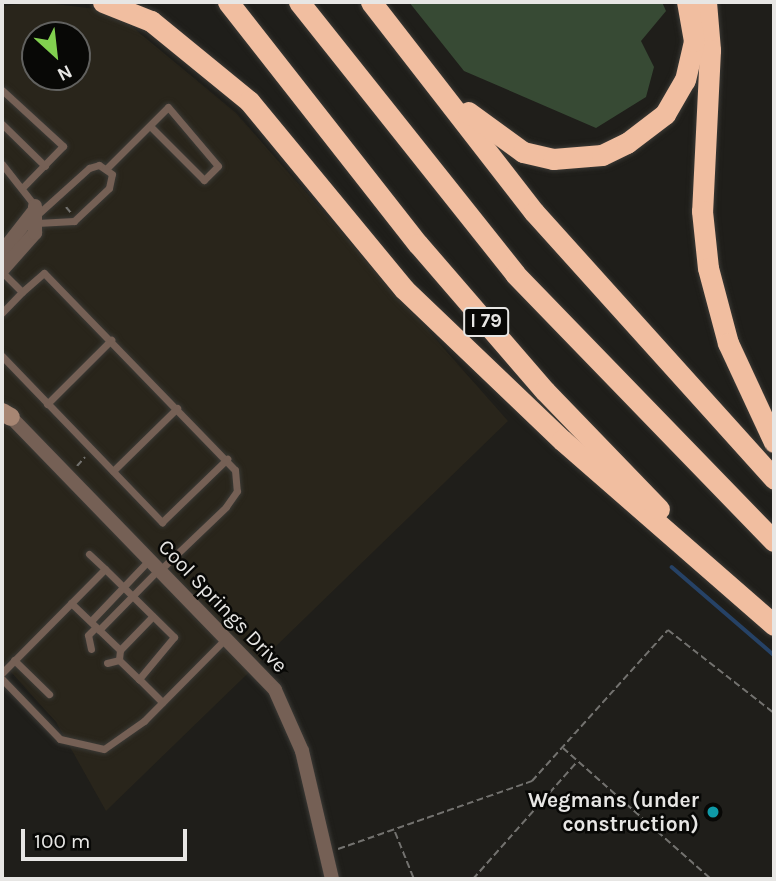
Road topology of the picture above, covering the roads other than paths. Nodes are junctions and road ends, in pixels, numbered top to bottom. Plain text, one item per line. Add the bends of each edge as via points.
1 (103, 2) edge
2 (228, 2) edge
3 (299, 2) edge
4 (687, 2) edge
5 (705, 2) edge
6 (371, 3) edge
7 (2, 90) edge
8 (2, 124) edge
9 (150, 125) junction
10 (2, 164) edge
11 (45, 166) junction
12 (107, 167) junction
13 (24, 186) junction
14 (36, 215) junction
15 (2, 252) edge
16 (2, 271) edge
17 (22, 292) junction
18 (2, 313) edge
19 (111, 340) junction
20 (2, 356) edge
21 (47, 404) junction
22 (177, 408) junction
23 (5, 412) edge
24 (774, 442) edge
25 (227, 459) junction
26 (113, 471) junction
27 (774, 479) edge
28 (774, 541) edge
29 (89, 554) dead end
30 (156, 566) junction
31 (105, 569) junction
32 (123, 587) junction
33 (132, 596) junction
34 (71, 603) junction
35 (774, 614) edge
36 (153, 616) junction
37 (774, 625) edge
38 (95, 626) junction
39 (228, 637) junction
40 (92, 649) dead end
41 (120, 650) junction
42 (14, 660) junction
43 (119, 660) junction
44 (107, 663) dead end
45 (2, 673) edge
46 (2, 679) edge
47 (139, 679) junction
48 (49, 694) dead end
49 (162, 702) junction
50 (332, 879) edge

1 - 37 highway via 151,20 249,102 404,289 562,440
2 - 35 highway, I 79 via 361,176 545,391 669,520
3 - 28 highway, I 79 via 515,274
4 - 6 highway via 691,60 665,114 602,155 553,159 523,152 487,130
5 - 24 highway via 710,50 702,211 708,268 728,343
6 - 27 highway via 534,212
7 - 11 lane via 62,144
8 - 11 lane
9 - 9 lane via 169,107 218,166 204,180
9 - 12 lane
10 - 13 lane
11 - 13 lane
12 - 14 lane via 89,168
12 - 14 lane via 109,188 77,219
13 - 14 lane
14 - 15 street
14 - 16 street via 28,243
16 - 17 lane
17 - 18 lane
17 - 19 lane via 44,273
19 - 21 lane
19 - 22 lane
20 - 21 lane
21 - 26 lane
22 - 25 lane
22 - 26 lane
23 - 30 street, Cool Springs Drive
25 - 26 lane via 162,522
25 - 30 lane via 239,477 233,498
29 - 31 lane
30 - 32 lane
30 - 33 lane
30 - 39 street, Cool Springs Drive
31 - 32 lane
31 - 34 lane
32 - 33 lane
32 - 38 lane
33 - 36 lane
33 - 38 lane
34 - 38 lane
34 - 42 lane
36 - 41 lane
36 - 47 lane via 174,643
38 - 40 lane via 88,635
38 - 41 lane
39 - 49 lane
39 - 50 street, Cool Springs Drive via 290,716
41 - 43 lane
42 - 45 lane
42 - 48 lane
43 - 44 lane
43 - 47 lane
46 - 49 lane via 60,739 80,747 104,748 118,741
47 - 49 lane

